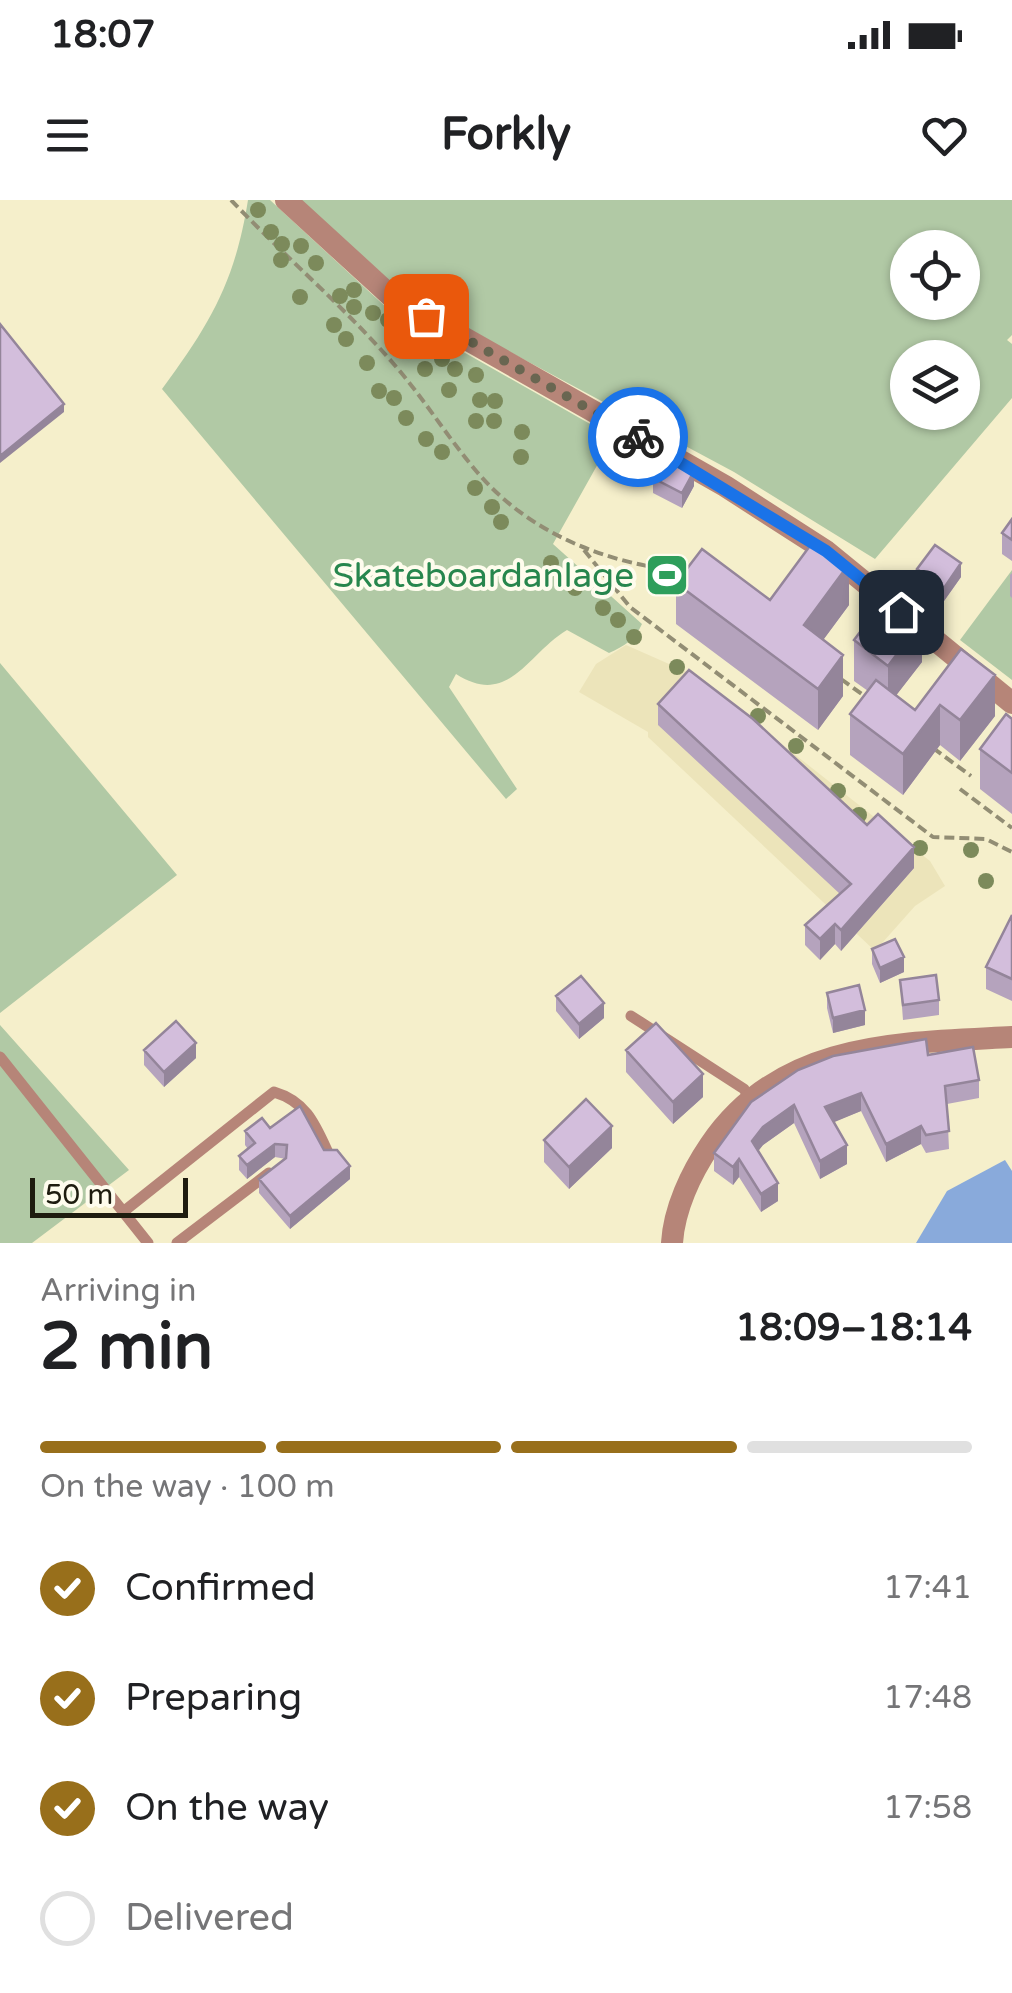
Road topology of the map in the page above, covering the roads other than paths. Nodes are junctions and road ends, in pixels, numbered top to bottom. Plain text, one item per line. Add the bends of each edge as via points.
1 (286, 200) edge
2 (1012, 704) edge
3 (631, 1016) dead end
4 (1012, 1037) edge
5 (0, 1057) edge
6 (750, 1099) junction
7 (330, 1158) edge
8 (280, 1165) edge
9 (123, 1212) junction
10 (148, 1243) edge
11 (177, 1243) edge
12 (672, 1243) edge

1 - 2 street via 392,297 725,486 826,551
3 - 6 lane
4 - 6 street via 886,1044 799,1067
5 - 9 lane
6 - 12 street via 734,1110 698,1163
7 - 9 lane via 311,1115 292,1097 274,1092
8 - 11 lane
9 - 10 lane

